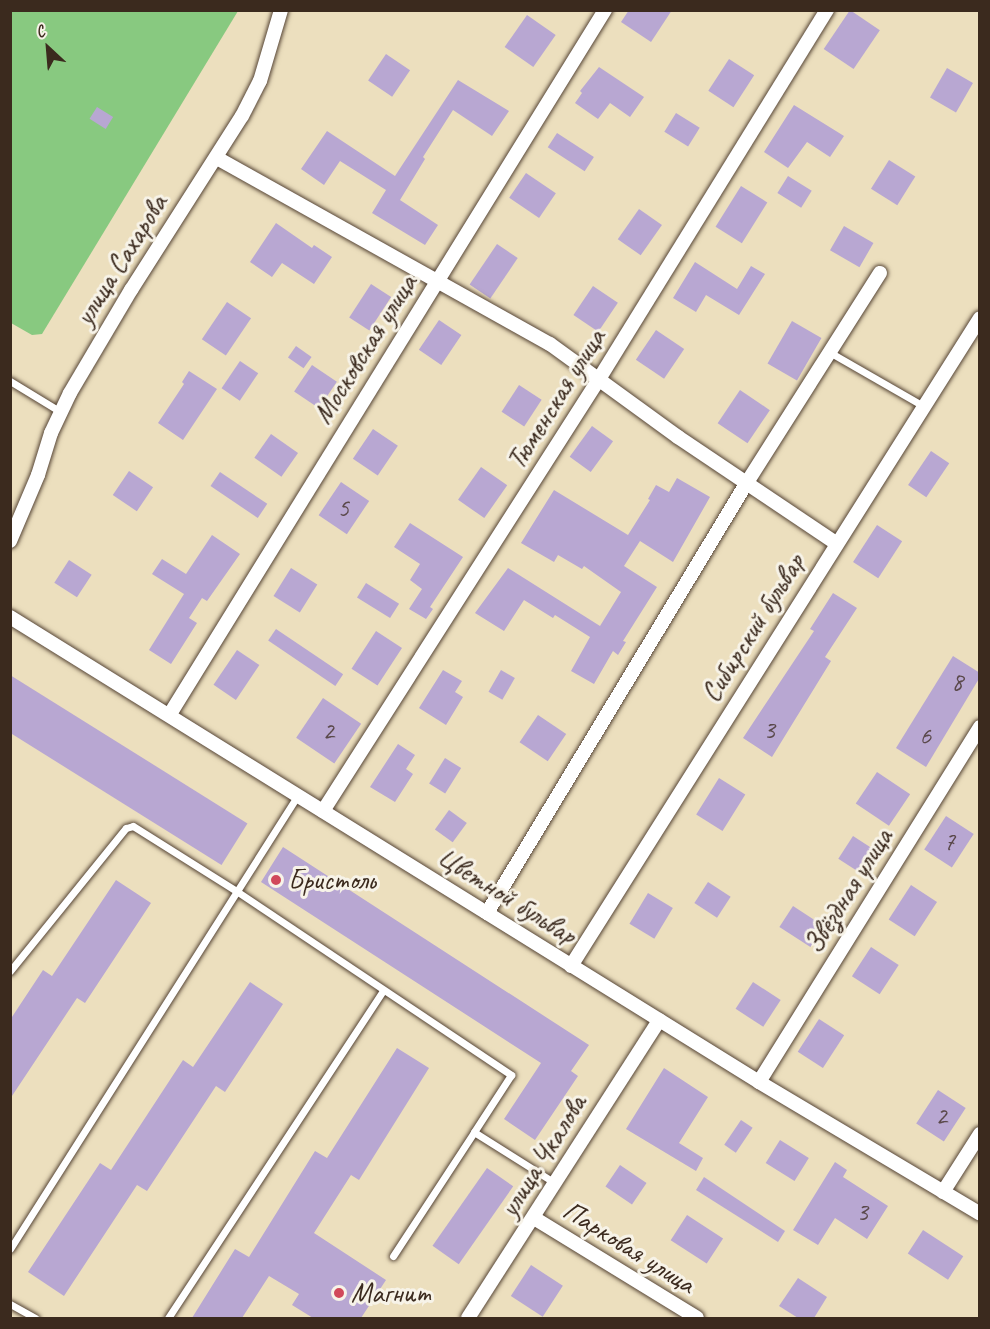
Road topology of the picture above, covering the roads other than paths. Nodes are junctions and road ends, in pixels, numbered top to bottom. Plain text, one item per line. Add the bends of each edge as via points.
1 (281, 10) edge
2 (605, 10) edge
3 (827, 10) edge
4 (217, 158) junction
5 (880, 273) dead end
6 (436, 282) junction
7 (980, 318) edge
8 (831, 353) junction
9 (599, 379) junction
10 (10, 381) edge
11 (925, 407) junction
12 (61, 412) junction
13 (746, 484) junction
14 (10, 541) edge
15 (836, 543) junction
16 (10, 617) edge
17 (170, 714) junction
18 (980, 727) edge
19 (298, 795) junction
20 (323, 811) junction
21 (238, 892) junction
22 (487, 913) junction
23 (571, 966) junction
24 (10, 971) edge
25 (383, 991) junction
26 (659, 1020) junction
27 (759, 1082) junction
28 (474, 1132) junction
29 (980, 1134) edge
30 (556, 1184) junction
31 (944, 1192) junction
32 (980, 1214) edge
33 (534, 1218) junction
34 (10, 1249) edge
35 (393, 1256) dead end
36 (10, 1304) edge
37 (35, 1318) edge
38 (168, 1318) edge
39 (468, 1318) edge
40 (697, 1318) edge

1 - 4 street, улица Сахарова via 260,81
2 - 6 street, Московская улица
3 - 9 street, Тюменская улица
4 - 6 street
4 - 12 street, улица Сахарова via 106,330
5 - 8 street
6 - 9 street via 550,344
6 - 17 street, Московская улица
7 - 11 street, Сибирский бульвар
8 - 11 lane
8 - 13 street
9 - 13 street
9 - 20 street, Тюменская улица
10 - 12 lane
11 - 15 street, Сибирский бульвар
12 - 14 street, улица Сахарова
13 - 15 street
13 - 22 street
15 - 23 street, Сибирский бульвар
16 - 17 street, Цветной бульвар
17 - 19 street, Цветной бульвар
18 - 27 street, Звёздная улица
19 - 20 street, Цветной бульвар
19 - 21 lane
20 - 22 street, Цветной бульвар
21 - 24 lane via 133,826 126,828
21 - 25 lane
21 - 34 lane
22 - 23 street, Цветной бульвар
23 - 26 street, Цветной бульвар
25 - 28 lane via 511,1075
25 - 38 lane
26 - 27 street, Цветной бульвар
26 - 30 street, улица Чкалова
27 - 31 street, Цветной бульвар
28 - 30 lane
28 - 35 lane
29 - 31 street
30 - 33 street, улица Чкалова
31 - 32 street, Цветной бульвар
33 - 39 street, улица Чкалова
33 - 40 street, Парковая улица
36 - 37 lane

